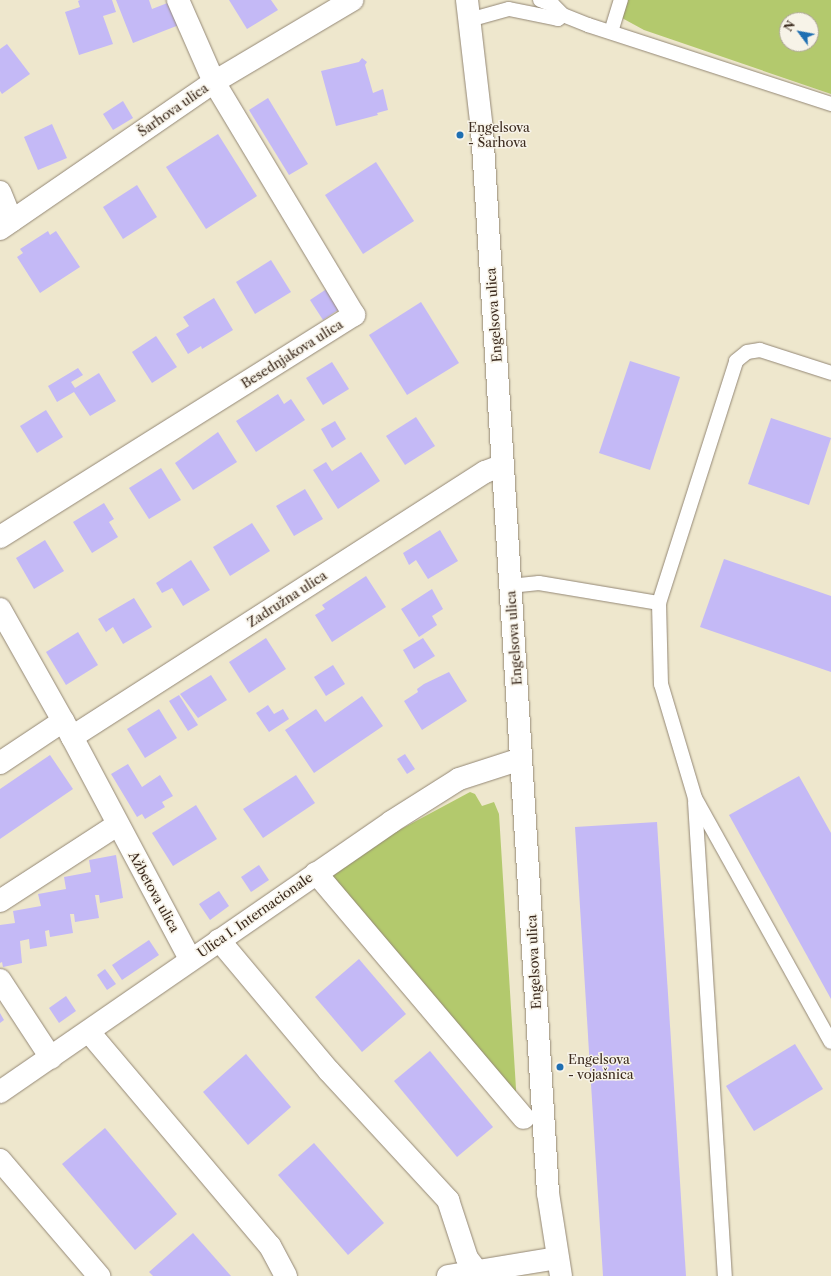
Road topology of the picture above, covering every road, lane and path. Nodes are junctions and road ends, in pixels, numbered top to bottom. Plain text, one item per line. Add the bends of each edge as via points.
1 (178, 0) edge
2 (352, 0) edge
3 (540, 0) edge
4 (621, 0) edge
5 (468, 10) edge
6 (563, 15) junction
7 (611, 32) junction
8 (214, 82) junction
9 (831, 104) edge
10 (0, 192) edge
11 (6, 225) edge
12 (831, 373) edge
13 (503, 465) junction
14 (0, 537) edge
15 (510, 586) junction
16 (659, 603) junction
17 (0, 609) edge
18 (68, 728) junction
19 (522, 759) junction
20 (0, 763) edge
21 (695, 798) junction
22 (117, 825) junction
23 (316, 873) junction
24 (0, 901) edge
25 (219, 940) junction
26 (190, 959) junction
27 (0, 980) edge
28 (89, 1032) junction
29 (831, 1042) edge
30 (51, 1058) junction
31 (0, 1092) edge
32 (524, 1118) dead end
33 (0, 1160) edge
34 (559, 1267) edge
35 (476, 1270) junction
36 (98, 1276) edge
37 (286, 1276) edge
38 (448, 1276) edge
39 (725, 1276) edge

1 - 8 street
2 - 8 street, Šarhova ulica
3 - 6 lane via 553,5
4 - 7 lane
5 - 6 lane via 509,9 558,19
5 - 13 street, Engelsova ulica via 482,129
6 - 7 lane
7 - 9 lane
8 - 11 street, Šarhova ulica
8 - 14 street, Besednjakova ulica via 354,315
10 - 11 street
12 - 16 lane via 760,350 747,352 736,361
13 - 15 street, Engelsova ulica
13 - 18 street, Zadružna ulica via 485,472
15 - 16 lane via 539,583
15 - 19 street, Engelsova ulica
16 - 21 lane via 661,684
17 - 18 street, Ažbetova ulica
18 - 20 street
18 - 22 street, Ažbetova ulica
19 - 23 street, Ulica I. Internacionale via 459,779
19 - 34 street, Engelsova ulica via 548,1193
21 - 29 lane
21 - 39 lane
22 - 24 street
22 - 26 street, Ažbetova ulica
23 - 25 street, Ulica I. Internacionale
23 - 32 street
25 - 26 street, Ulica I. Internacionale
25 - 35 street via 329,1071 448,1200 467,1258
26 - 28 street, Ulica I. Internacionale
27 - 30 street
28 - 30 street, Ulica I. Internacionale
28 - 37 street via 270,1246
30 - 31 street, Ulica I. Internacionale
33 - 36 street
34 - 35 street
35 - 38 street

